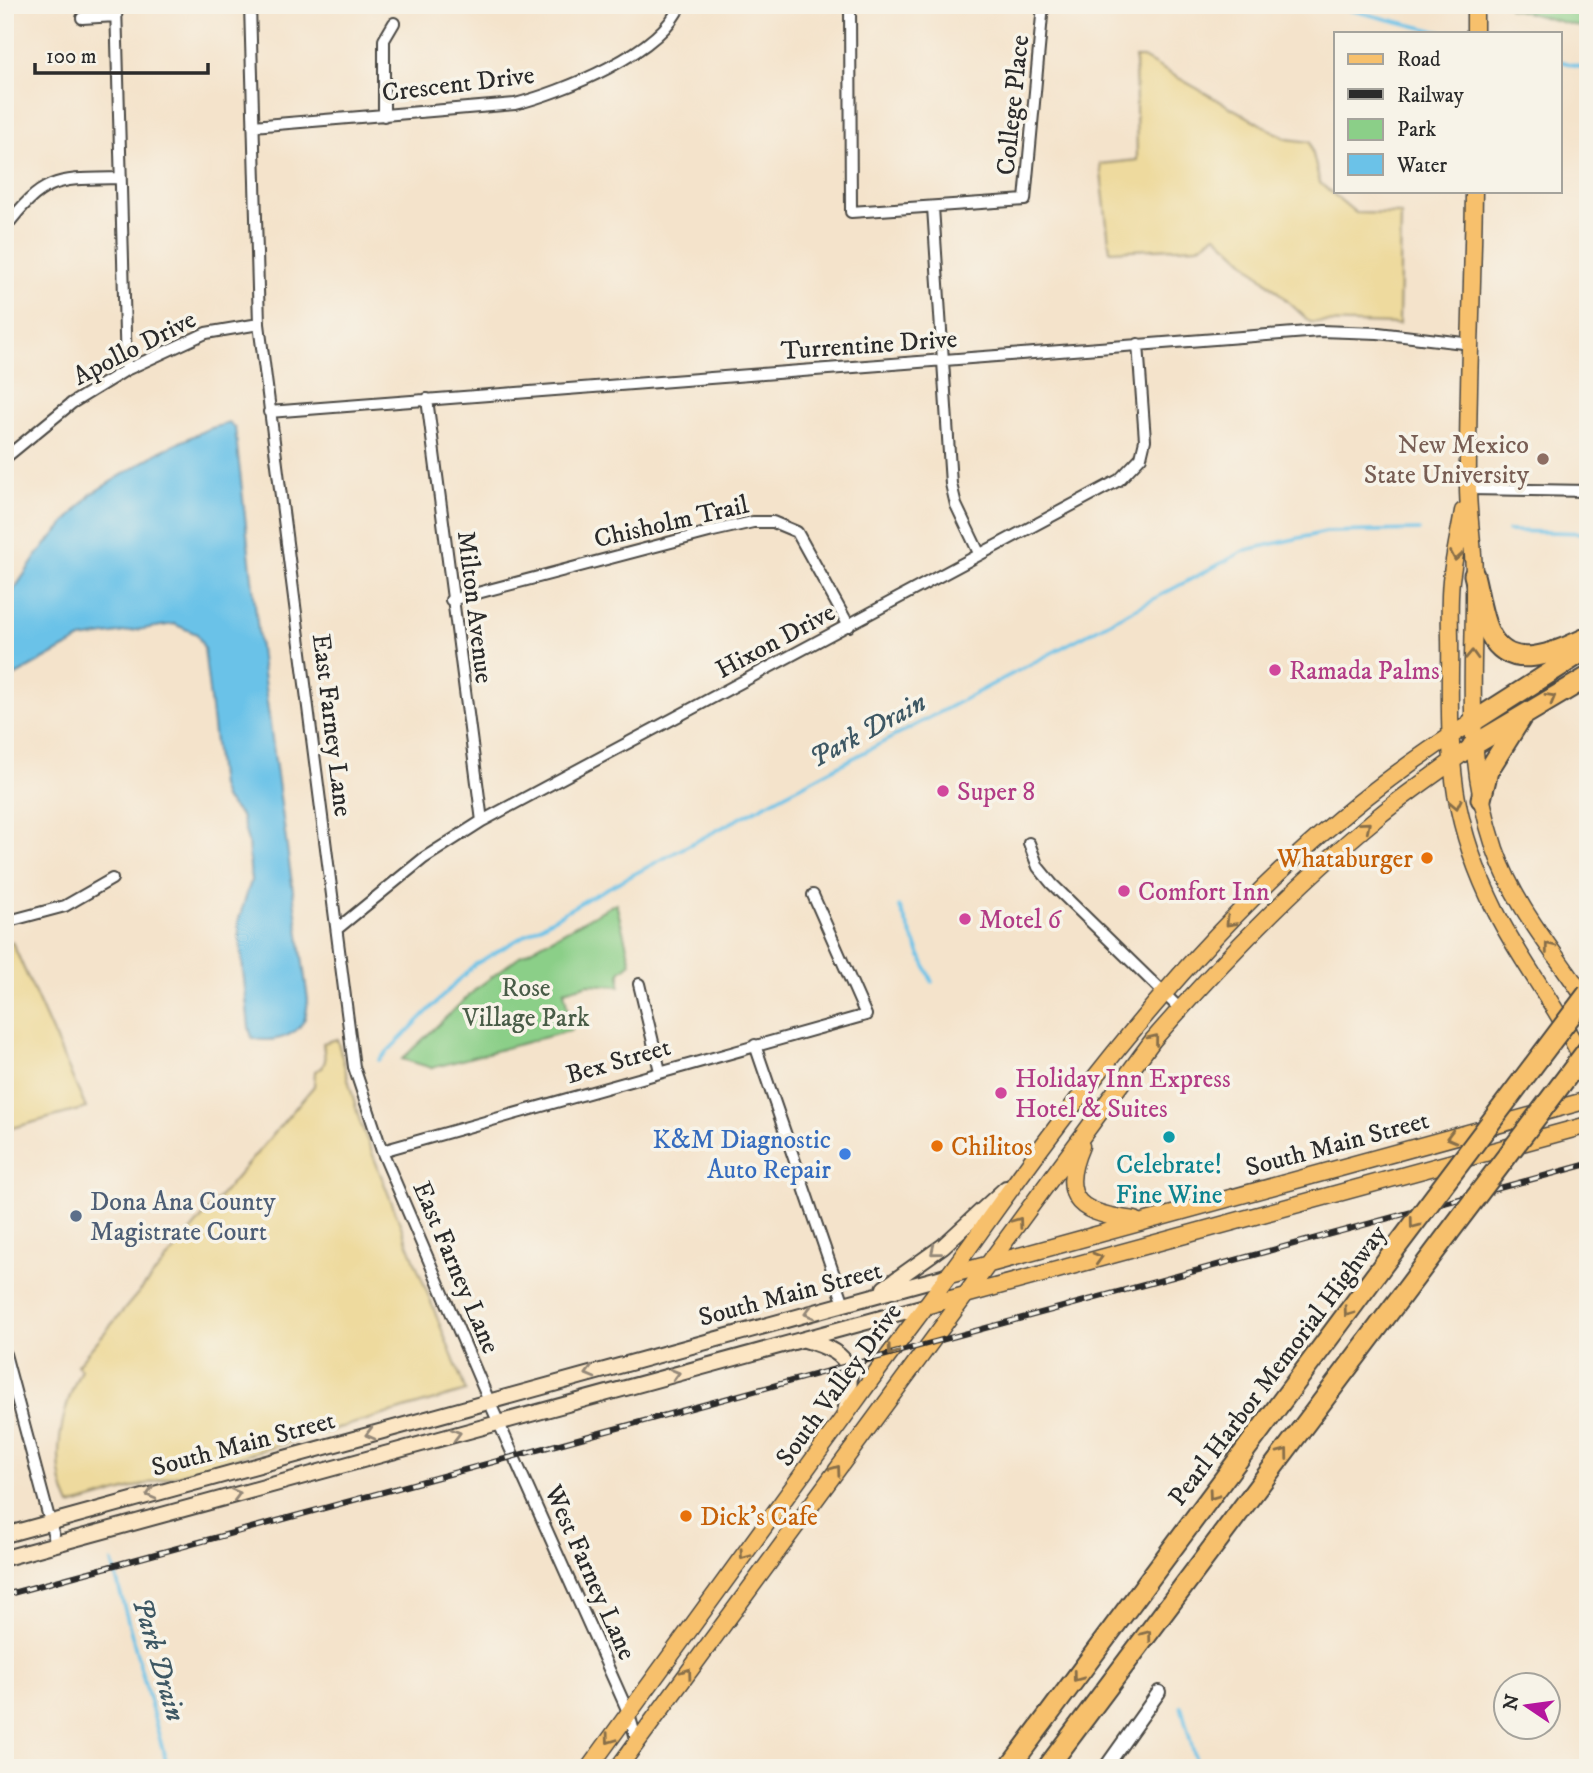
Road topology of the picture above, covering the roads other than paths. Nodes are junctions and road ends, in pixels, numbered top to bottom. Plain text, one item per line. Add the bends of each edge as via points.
1 (250, 5) edge
2 (680, 5) edge
3 (850, 5) edge
4 (1043, 5) edge
5 (1475, 5) edge
6 (116, 11) edge
7 (82, 18) dead end
8 (394, 23) dead end
9 (1475, 32) edge
10 (384, 116) junction
11 (253, 126) junction
12 (120, 178) junction
13 (1474, 192) edge
14 (933, 207) junction
15 (5, 228) edge
16 (259, 324) junction
17 (1138, 344) junction
18 (1472, 344) junction
19 (942, 361) junction
20 (126, 370) junction
21 (427, 399) junction
22 (270, 412) junction
23 (5, 458) edge
24 (1468, 489) junction
25 (1588, 491) edge
26 (979, 553) junction
27 (1474, 575) junction
28 (451, 600) junction
29 (849, 626) junction
30 (1588, 638) edge
31 (1588, 648) edge
32 (1588, 677) edge
33 (1525, 713) junction
34 (1471, 723) junction
35 (1450, 736) junction
36 (1472, 746) junction
37 (1450, 763) junction
38 (1481, 799) junction
39 (482, 821) junction
40 (1029, 843) dead end
41 (112, 879) dead end
42 (813, 895) dead end
43 (5, 922) edge
44 (337, 929) junction
45 (1588, 976) edge
46 (639, 984) dead end
47 (1163, 993) junction
48 (1588, 993) edge
49 (1588, 1003) edge
50 (1180, 1009) junction
51 (755, 1045) junction
52 (1588, 1049) edge
53 (660, 1071) junction
54 (1588, 1074) edge
55 (1525, 1076) junction
56 (1588, 1100) edge
57 (1090, 1123) junction
58 (1588, 1125) edge
59 (382, 1151) junction
60 (1023, 1173) junction
61 (1144, 1221) junction
62 (985, 1267) junction
63 (946, 1276) junction
64 (962, 1296) junction
65 (868, 1297) junction
66 (844, 1304) junction
67 (925, 1306) junction
68 (804, 1339) junction
69 (5, 1354) edge
70 (489, 1401) junction
71 (844, 1417) junction
72 (499, 1422) junction
73 (50, 1522) junction
74 (5, 1535) edge
75 (56, 1544) junction
76 (5, 1558) edge
77 (1159, 1692) dead end
78 (629, 1714) junction
79 (637, 1742) junction
80 (589, 1768) edge
81 (618, 1768) edge
82 (1009, 1768) edge
83 (1047, 1768) edge
84 (1105, 1768) edge

1 - 11 street, East Farney Lane
2 - 10 street, Crescent Drive via 675,18 643,46 552,94 515,104
3 - 14 street via 850,212
4 - 14 street, College Place via 1026,200
5 - 9 main road
6 - 7 street
6 - 12 street
8 - 10 street via 384,40
10 - 11 street, Crescent Drive
11 - 16 street, East Farney Lane
12 - 15 street via 68,178 43,187
12 - 20 street
13 - 18 main road
14 - 19 street
16 - 20 street, Apollo Drive via 206,333
16 - 22 street, East Farney Lane
17 - 18 street, Turrentine Drive via 1320,331
17 - 19 street, Turrentine Drive
17 - 26 street, Hixon Drive via 1145,440 1132,470
18 - 24 main road
19 - 21 street, Turrentine Drive
19 - 26 street via 951,484
20 - 23 street, Apollo Drive via 72,403
21 - 22 street, Turrentine Drive
21 - 28 street, Milton Avenue
22 - 44 street, East Farney Lane
24 - 25 street
24 - 27 main road
24 -> 35 main road via 1451,582
26 - 29 street, Hixon Drive
27 - 30 highway via 1490,634 1506,650 1529,658 1543,657
34 -> 27 main road
28 - 29 street, Chisholm Trail via 713,531 773,522 797,532
28 - 39 street, Milton Avenue
29 - 39 street, Hixon Drive
31 - 34 highway
33 -> 32 highway
33 - 36 highway
33 - 38 highway via 1488,771
34 - 35 main road, South Valley Drive
34 - 36 main road
35 - 37 main road
35 -> 47 main road, South Valley Drive via 1333,824
36 - 37 main road, South Valley Drive
36 - 38 main road
50 -> 37 main road, South Valley Drive via 1348,842
37 -> 54 main road via 1458,811 1478,874 1503,927 1571,1035
49 -> 38 main road via 1529,922 1496,852
39 - 44 street, Hixon Drive via 424,858
40 - 47 street via 1038,867 1052,884
41 - 43 street via 65,906
42 - 51 street, Bex Street via 866,1015
44 - 59 street, East Farney Lane via 354,1067
45 - 55 highway, bridge
46 - 53 street
47 - 50 street
47 - 60 main road, South Valley Drive
48 - 55 highway, Pearl Harbor Memorial Highway, bridge
57 -> 50 main road, South Valley Drive
51 - 53 street, Bex Street
51 - 66 street
83 -> 52 highway, bridge
53 - 59 street, Bex Street
55 -> 82 highway, Pearl Harbor Memorial Highway, bridge
56 -> 61 main road, South Main Street
57 - 61 main road via 1072,1168 1070,1184 1075,1197 1093,1214
62 -> 57 main road, South Valley Drive
64 -> 58 main road, South Main Street
59 - 70 street, East Farney Lane
60 - 63 main road, South Valley Drive
60 -> 65 main road via 943,1245
61 - 62 main road, South Main Street
62 - 63 main road, South Main Street
62 - 64 main road, South Valley Drive
63 - 65 main road, South Main Street
63 - 67 main road, South Valley Drive
64 - 67 main road, South Main Street
79 -> 64 main road, South Valley Drive
65 - 66 main road, South Main Street
66 -> 70 main road, South Main Street
67 - 68 main road, South Main Street
67 -> 71 main road, South Valley Drive
68 - 71 main road via 835,1350 849,1365
72 -> 68 main road, South Main Street
69 - 73 street
70 - 72 street, East Farney Lane
70 -> 73 main road, South Main Street
71 -> 78 main road, South Valley Drive
75 -> 72 main road, South Main Street
72 - 78 street, West Farney Lane
73 - 74 main road, South Main Street
73 - 75 street
75 - 76 main road, South Main Street
77 - 84 street
78 - 79 street, West Farney Lane
78 -> 80 main road, South Valley Drive
79 - 81 main road, South Valley Drive

